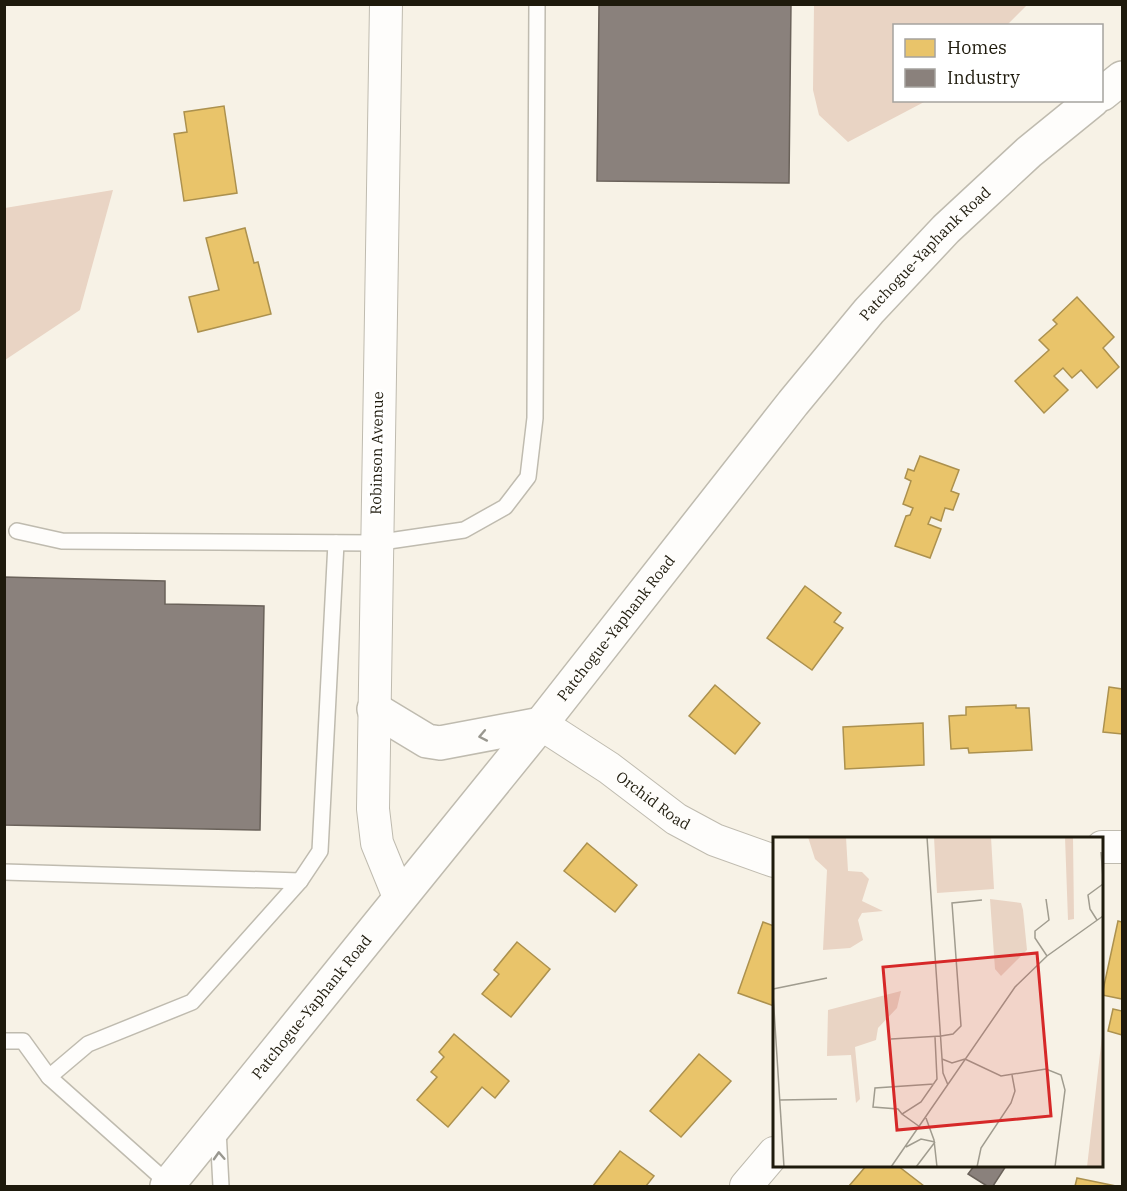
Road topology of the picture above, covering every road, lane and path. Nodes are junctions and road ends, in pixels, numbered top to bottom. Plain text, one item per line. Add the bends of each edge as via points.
1 (386, 4) edge
2 (537, 4) edge
3 (1122, 78) edge
4 (1103, 92) edge
5 (1091, 102) edge
6 (17, 531) dead end
7 (336, 543) junction
8 (375, 543) junction
9 (374, 709) junction
10 (541, 724) junction
11 (1103, 847) edge
12 (1122, 847) edge
13 (773, 861) edge
14 (4, 872) edge
15 (300, 881) junction
16 (399, 897) junction
17 (4, 1041) edge
18 (49, 1077) junction
19 (218, 1125) junction
20 (773, 1154) edge
21 (168, 1185) edge
22 (221, 1186) edge
23 (747, 1186) edge

1 - 8 street, Robinson Avenue
2 - 8 lane via 535,418 528,477 505,507 464,530
3 - 4 main road
5 - 10 main road, Patchogue-Yaphank Road via 954,221 868,311
6 - 7 lane via 62,541
7 - 8 lane
7 - 15 lane via 320,851
8 - 9 street, Robinson Avenue
10 -> 9 main road via 440,743 427,741
9 - 16 street, Robinson Avenue via 374,820 385,867
10 - 13 street, Orchid Road via 609,768 676,819 715,840
10 - 16 main road, Patchogue-Yaphank Road
11 - 12 street
14 - 15 lane
15 - 18 lane via 192,1002 88,1044
16 - 19 main road, Patchogue-Yaphank Road
17 - 18 lane via 22,1041
18 - 21 lane
19 - 21 main road, Patchogue-Yaphank Road
22 -> 19 lane
20 - 23 street

